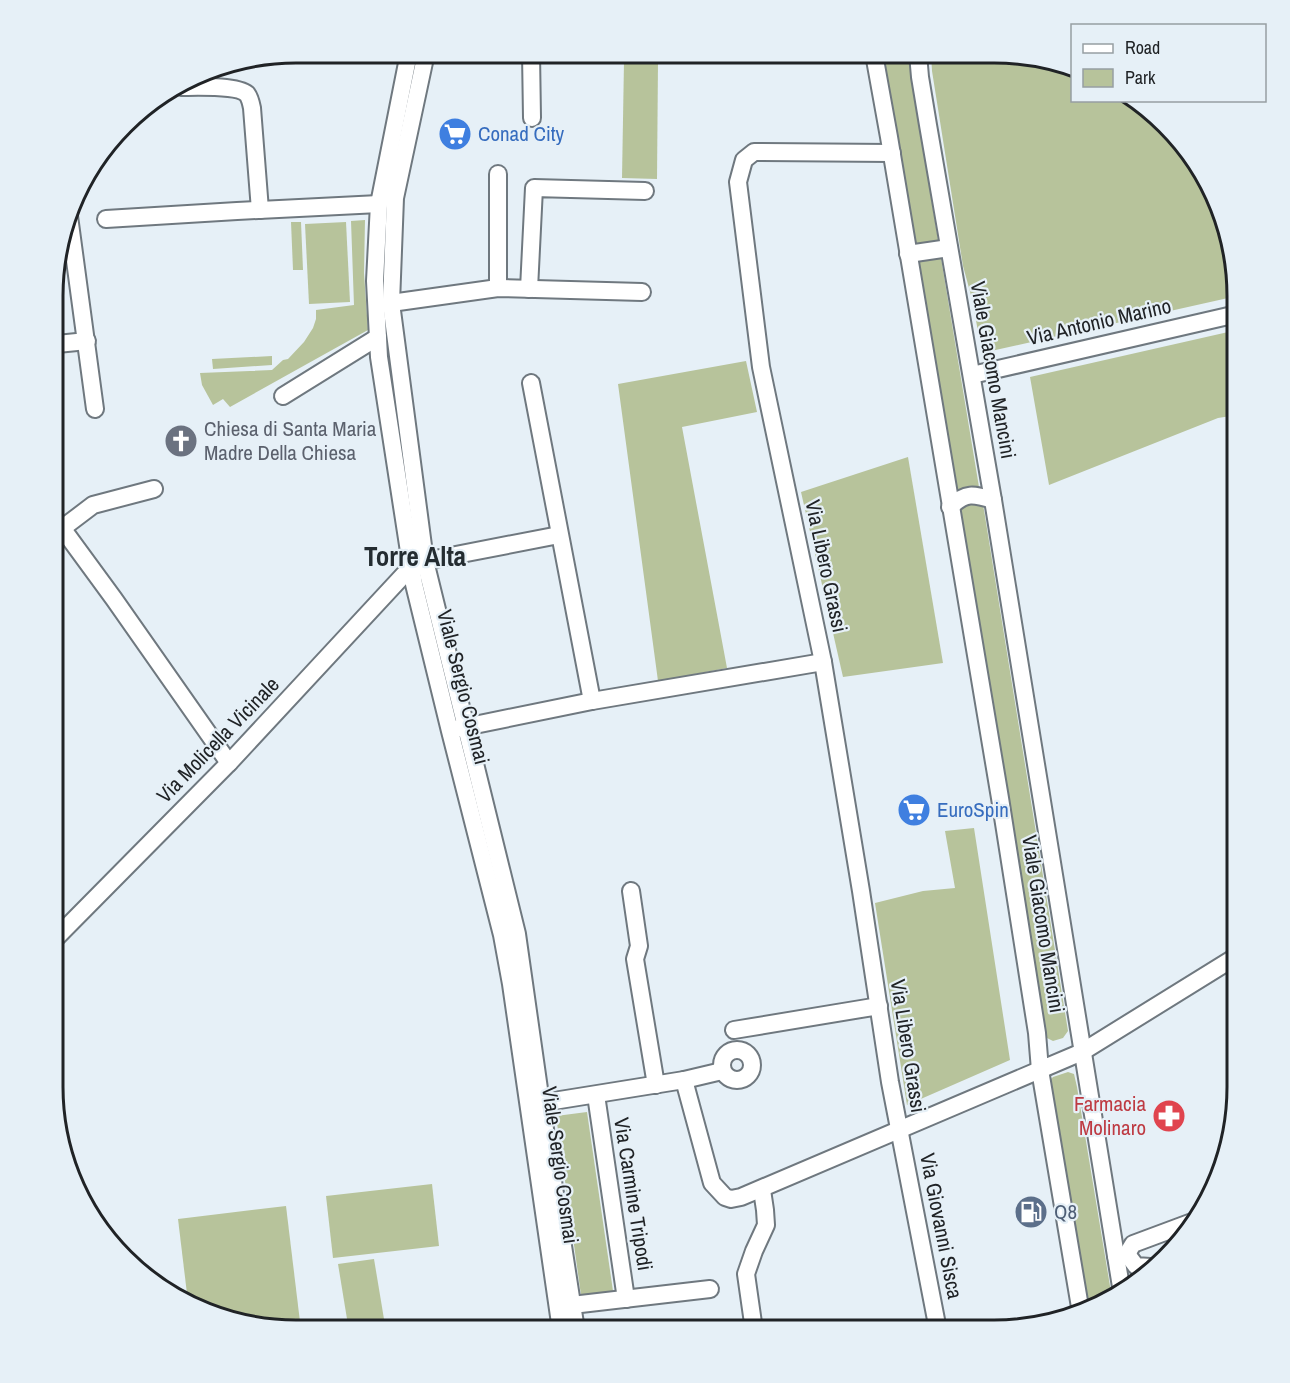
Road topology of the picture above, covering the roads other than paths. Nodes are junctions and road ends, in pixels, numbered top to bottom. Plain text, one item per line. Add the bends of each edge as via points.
1 (408, 63) edge
2 (424, 63) edge
3 (531, 63) edge
4 (876, 63) edge
5 (919, 63) edge
6 (193, 87) edge
7 (532, 118) dead end
8 (892, 153) junction
9 (498, 174) dead end
10 (645, 191) dead end
11 (379, 204) junction
12 (260, 210) junction
13 (106, 219) dead end
14 (72, 234) edge
15 (949, 248) junction
16 (908, 254) junction
17 (498, 288) junction
18 (530, 289) junction
19 (642, 292) dead end
20 (391, 303) junction
21 (1227, 316) edge
22 (378, 337) junction
23 (87, 341) junction
24 (63, 343) edge
25 (972, 375) junction
26 (531, 383) dead end
27 (283, 396) dead end
28 (95, 409) dead end
29 (154, 489) dead end
30 (993, 500) junction
31 (950, 507) junction
32 (63, 528) edge
33 (559, 535) junction
34 (63, 536) edge
35 (418, 564) junction
36 (823, 662) junction
37 (592, 701) junction
38 (458, 729) junction
39 (229, 763) junction
40 (631, 891) dead end
41 (63, 931) edge
42 (1227, 962) edge
43 (879, 1006) junction
44 (734, 1030) dead end
45 (1082, 1052) junction
46 (1040, 1070) junction
47 (722, 1071) dead end
48 (684, 1080) junction
49 (656, 1085) junction
50 (596, 1095) junction
51 (541, 1103) junction
52 (899, 1130) junction
53 (762, 1190) junction
54 (1181, 1226) edge
55 (1122, 1255) junction
56 (1143, 1266) edge
57 (1122, 1282) edge
58 (710, 1289) dead end
59 (626, 1299) junction
60 (1079, 1304) edge
61 (572, 1305) junction
62 (560, 1320) edge
63 (574, 1320) edge
64 (753, 1320) edge
65 (936, 1320) edge

1 - 11 street, Viale Sergio Cosmai
2 - 20 street, Viale Sergio Cosmai via 395,198
3 - 7 street
4 - 8 street, Viale Giacomo Mancini
5 - 15 street, Viale Giacomo Mancini
6 - 12 street via 234,90 246,93 250,99
8 - 16 street, Viale Giacomo Mancini
8 - 36 street, Via Libero Grassi via 754,152 744,160 738,182 761,367
9 - 17 street
10 - 18 street via 534,188
11 - 12 street
11 - 22 street, Viale Sergio Cosmai via 375,281
12 - 13 street
14 - 23 street
15 - 16 street
15 - 25 street, Viale Giacomo Mancini
16 - 31 street, Viale Giacomo Mancini
17 - 18 street
17 - 20 street
18 - 19 street
20 - 35 street, Viale Sergio Cosmai
21 - 25 street, Via Antonio Marino
22 - 27 street
22 - 35 street, Viale Sergio Cosmai
23 - 24 street
23 - 28 street
25 - 30 street, Viale Giacomo Mancini
26 - 33 street
29 - 32 street via 93,506
30 - 31 street via 976,495 961,497
30 - 45 street, Viale Giacomo Mancini
31 - 46 street, Viale Giacomo Mancini via 998,786
33 - 35 street
33 - 37 street
34 - 39 street via 114,599
35 - 38 street, Viale Sergio Cosmai
35 - 39 street, Via Molicella Vicinale
36 - 37 street
36 - 43 street, Via Libero Grassi
37 - 38 street
38 - 51 street, Viale Sergio Cosmai via 517,934
38 - 62 street, Viale Sergio Cosmai via 513,996
39 - 41 street, Via Molicella Vicinale
40 - 49 street via 639,946 635,959
42 - 45 street
43 - 44 street
43 - 52 street, Via Libero Grassi
45 - 46 street
45 - 55 street, Viale Giacomo Mancini
46 - 52 street
46 - 60 street, Viale Giacomo Mancini
47 - 48 street
48 - 49 street
48 - 53 street via 712,1183 731,1199
49 - 50 street
50 - 51 street
50 - 59 street, Via Carmine Tripodi
51 - 61 street, Viale Sergio Cosmai
52 - 53 street
52 - 65 street, Via Giovanni Sisca
53 - 64 street via 766,1226 746,1274
54 - 55 street via 1133,1244
55 - 56 street
55 - 57 street, Viale Giacomo Mancini
58 - 59 street
59 - 61 street
61 - 63 street, Viale Sergio Cosmai

